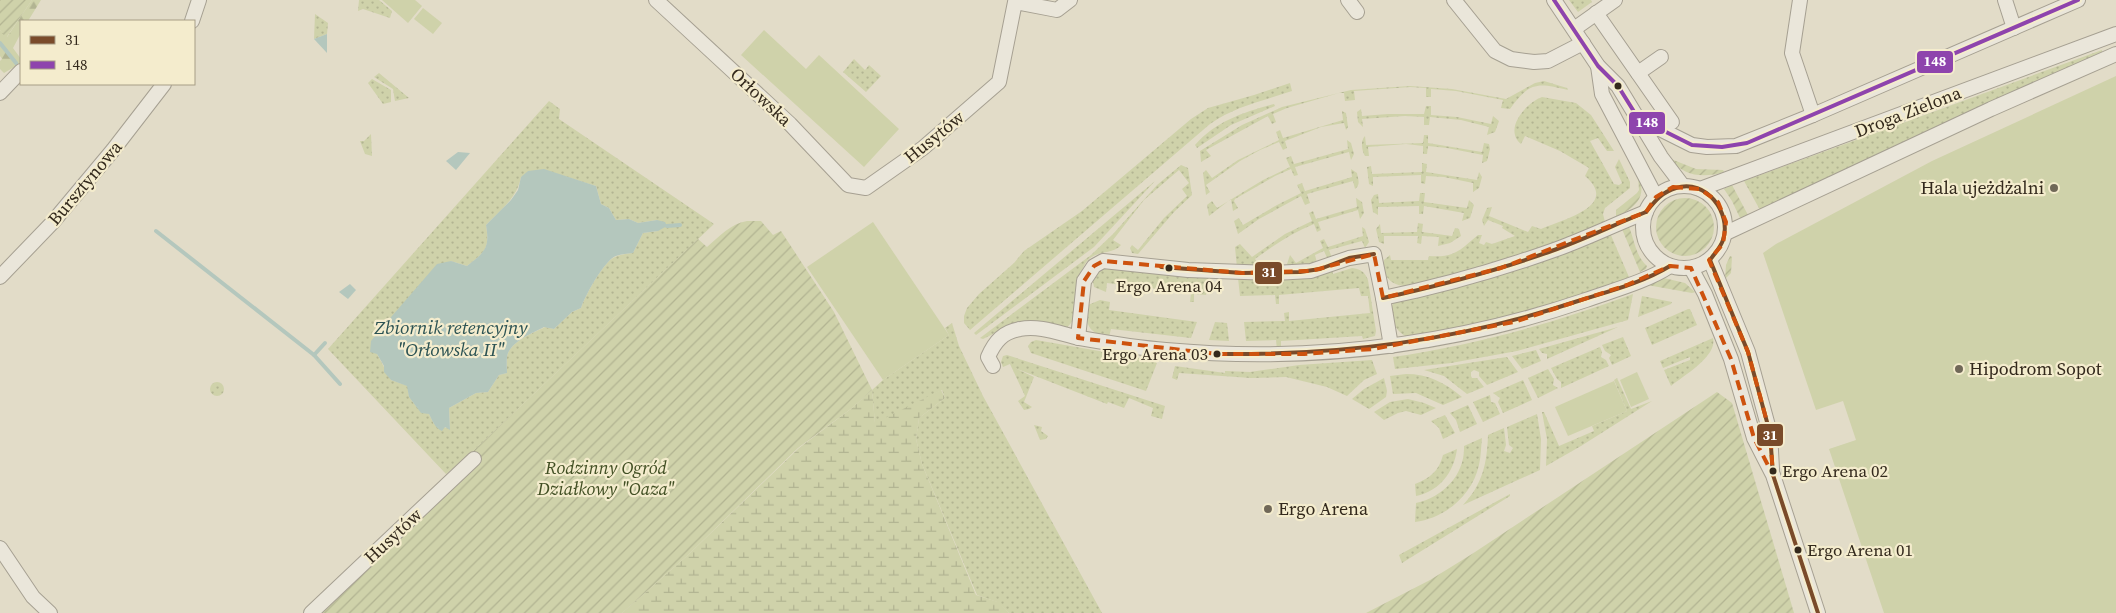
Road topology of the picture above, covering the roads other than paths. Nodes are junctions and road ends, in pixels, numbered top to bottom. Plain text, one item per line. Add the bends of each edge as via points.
1 (199, 0) edge
2 (656, 0) edge
3 (1070, 0) edge
4 (1348, 0) edge
5 (1454, 0) edge
6 (1554, 0) edge
7 (1800, 0) edge
8 (2006, 0) edge
9 (2078, 0) edge
10 (1610, 1) edge
11 (1357, 12) dead end
12 (1596, 13) junction
13 (192, 20) edge
14 (2014, 28) junction
15 (1574, 29) junction
16 (2116, 34) edge
17 (1583, 43) junction
18 (2116, 54) edge
19 (1661, 58) dead end
20 (1598, 66) junction
21 (20, 72) edge
22 (1638, 72) junction
23 (163, 85) edge
24 (0, 93) edge
25 (1813, 115) junction
26 (1638, 118) junction
27 (1672, 122) dead end
28 (1683, 186) junction
29 (866, 188) joint
30 (1700, 189) junction
31 (1656, 196) junction
32 (1646, 212) junction
33 (1726, 233) junction
34 (1710, 260) junction
35 (1670, 266) junction
36 (1691, 268) junction
37 (0, 277) edge
38 (1383, 298) junction
39 (1078, 338) junction
40 (1390, 346) junction
41 (993, 366) dead end
42 (474, 459) dead end
43 (1773, 475) junction
44 (0, 548) edge
45 (33, 597) junction
46 (39, 613) edge
47 (50, 613) edge
48 (311, 613) edge
49 (1818, 613) edge

1 - 13 street
2 - 29 street, Orłowska via 790,124 848,185
3 - 29 street, Husytów via 1057,10 1015,2 999,82 923,148
4 - 11 street
5 - 17 street via 1495,51 1511,59 1548,61
6 - 15 street
7 - 25 street via 1792,53
8 - 14 street
9 - 14 street
10 - 12 street
12 - 15 street
12 - 22 street
14 - 25 street
15 - 17 street
16 - 30 street, Droga Zielona
17 - 20 street
18 - 33 street, Droga Zielona
19 - 22 street
20 - 26 street via 1618,86
20 - 31 street via 1602,94
21 - 24 street
22 - 27 street
23 - 37 street, Bursztynowa via 52,223
25 - 26 street via 1747,143 1722,147 1692,145
26 - 28 street
28 - 30 street
28 - 31 street via 1673,187
30 - 33 street via 1710,194 1720,207
31 - 32 street
32 - 35 street via 1643,224 1647,244 1658,260
32 - 38 street via 1501,268
33 - 34 street
34 - 36 street
34 - 43 street via 1748,352 1770,433
35 - 36 street
35 - 40 street via 1628,285 1514,322
36 - 43 street via 1731,359 1754,438
38 - 39 street via 1374,254 1349,258 1311,271 1274,273 1188,270 1104,261 1094,266 1084,281
38 - 40 street
39 - 40 street via 1217,354 1304,354
39 - 41 street via 1033,328 1009,332 994,344 988,356
42 - 48 street, Husytów
43 - 49 street
44 - 45 street
45 - 46 street
45 - 47 street

